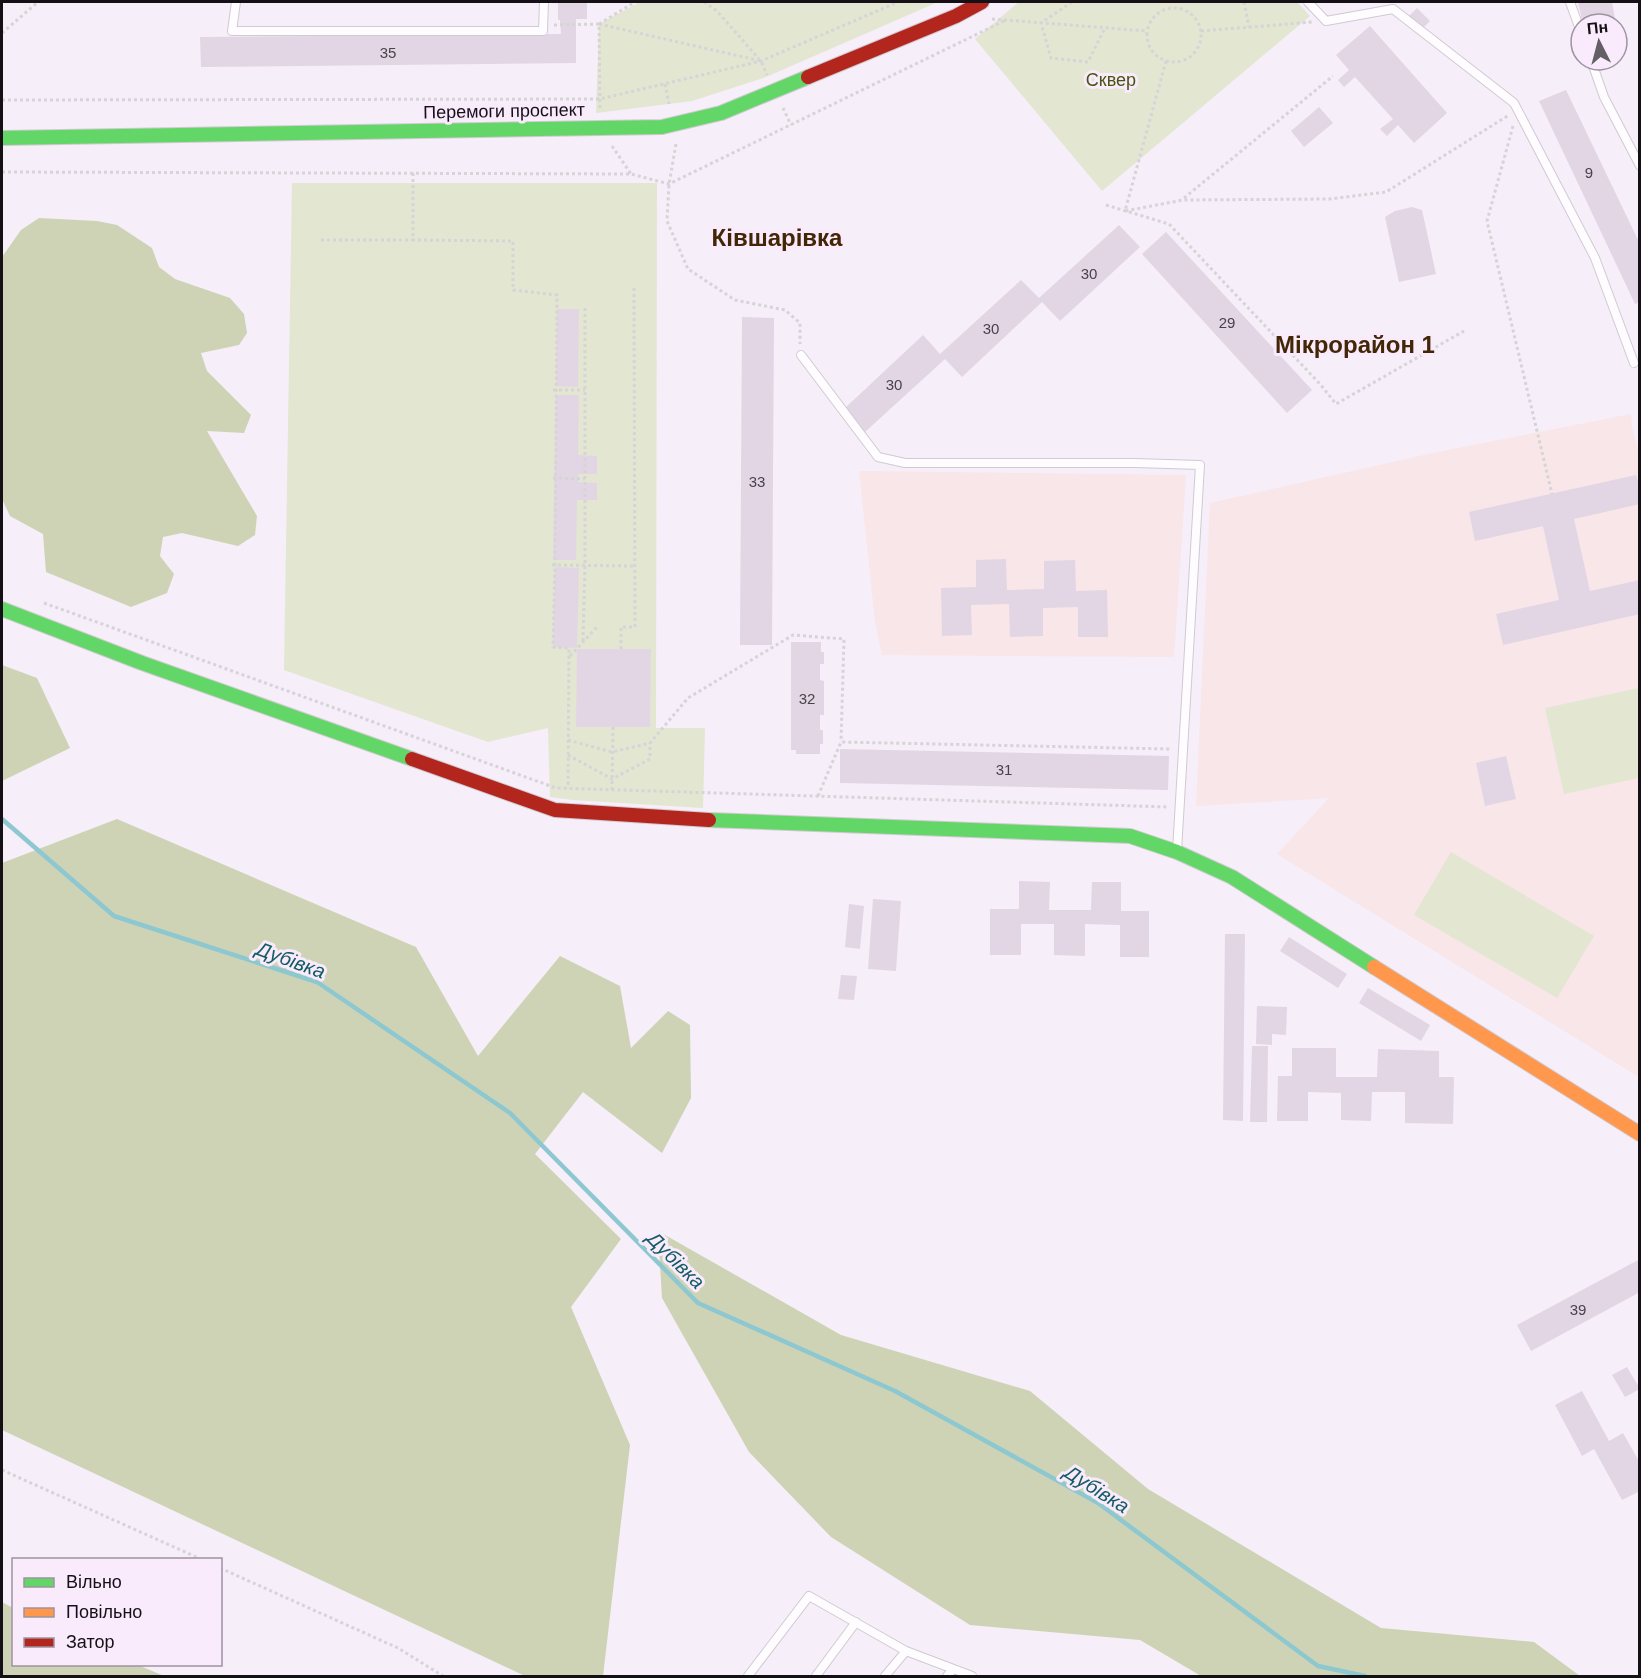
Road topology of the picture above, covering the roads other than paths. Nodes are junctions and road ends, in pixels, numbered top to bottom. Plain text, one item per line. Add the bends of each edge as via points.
1 (236, 2) edge
2 (544, 2) edge
3 (982, 2) edge
4 (1308, 2) edge
5 (1595, 72) edge
6 (2, 138) edge
7 (1640, 166) edge
8 (801, 355) road end
9 (1640, 356) edge
10 (2, 609) edge
11 (1177, 852) junction
12 (1640, 1134) edge
13 (856, 1622) junction
14 (906, 1651) junction
15 (953, 1669) junction
16 (748, 1677) edge
17 (816, 1677) edge
18 (885, 1677) edge
19 (947, 1677) edge
20 (972, 1677) edge

1 - 2 lane via 232,31 543,31
3 - 6 street, Перемоги проспект via 956,16 772,86 721,113 662,127
4 - 9 lane via 1326,21 1393,9 1514,103 1596,258 1634,363
5 - 7 lane
8 - 11 lane via 878,457 905,463 1200,465
10 - 11 street via 555,810 677,819 1130,836
11 - 12 street via 1232,877
13 - 14 lane
13 - 16 lane via 809,1596
13 - 17 lane
14 - 15 lane
14 - 18 lane
15 - 19 lane
15 - 20 lane

